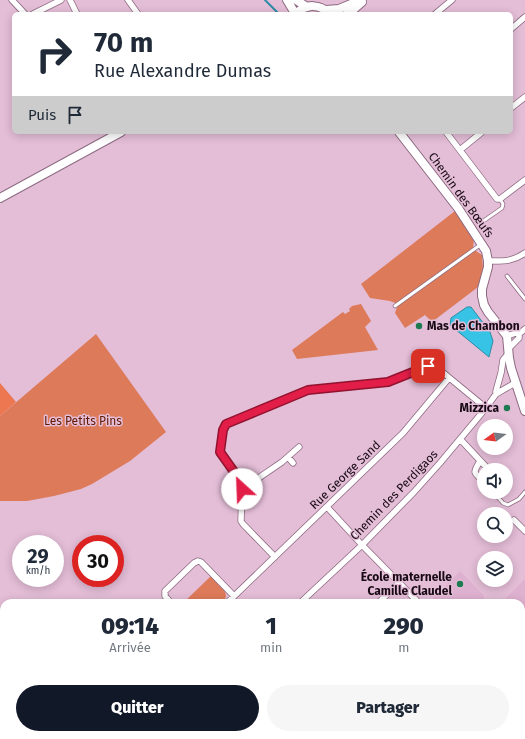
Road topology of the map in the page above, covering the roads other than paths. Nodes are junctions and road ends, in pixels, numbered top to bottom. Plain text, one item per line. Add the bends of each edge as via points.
1 (12, 0) edge
2 (62, 0) edge
3 (70, 0) edge
4 (128, 0) edge
5 (287, 0) edge
6 (296, 0) edge
7 (452, 0) edge
8 (363, 1) edge
9 (307, 7) junction
10 (23, 12) edge
11 (37, 12) edge
12 (76, 12) edge
13 (137, 12) edge
14 (294, 12) edge
15 (297, 12) edge
16 (328, 12) edge
17 (350, 12) edge
18 (437, 12) edge
19 (525, 18) edge
20 (513, 27) edge
21 (525, 97) edge
22 (513, 106) edge
23 (117, 134) edge
24 (401, 134) edge
25 (448, 134) edge
26 (480, 134) edge
27 (460, 150) junction
28 (525, 180) edge
29 (0, 198) edge
30 (500, 199) junction
31 (482, 222) dead end
32 (481, 244) junction
33 (525, 253) edge
34 (488, 261) junction
35 (507, 276) dead end
36 (525, 299) edge
37 (395, 306) dead end
38 (525, 329) edge
39 (519, 334) junction
40 (507, 336) junction
41 (508, 352) junction
42 (512, 373) junction
43 (501, 374) junction
44 (449, 378) junction
45 (515, 383) junction
46 (496, 394) junction
47 (486, 408) junction
48 (525, 411) edge
49 (460, 439) junction
50 (300, 447) dead end
51 (288, 457) junction
52 (480, 461) edge
53 (293, 463) dead end
54 (477, 466) edge
55 (477, 476) edge
56 (242, 486) junction
57 (525, 492) edge
58 (499, 499) edge
59 (327, 507) junction
60 (514, 520) dead end
61 (525, 531) edge
62 (362, 545) junction
63 (274, 558) junction
64 (400, 583) junction
65 (234, 596) junction
66 (167, 599) edge
67 (231, 599) edge
68 (304, 599) edge
69 (382, 599) edge
70 (415, 599) edge

1 - 10 street
2 - 11 street
3 - 12 street
4 - 13 street
5 - 14 street
6 - 9 street
7 - 18 street
8 - 16 street
8 - 17 street
9 - 15 street
9 - 16 street via 319,7
19 - 20 street
21 - 22 street
23 - 29 street
24 - 32 street, Chemin des Bœufs via 458,208
25 - 27 street
26 - 27 street
27 - 30 street via 497,199
28 - 30 street
30 - 31 lane via 502,208
32 - 34 street, Chemin des Bœufs
32 - 37 lane
33 - 34 street via 510,260
34 - 40 street via 482,289 484,305
35 - 36 lane
38 - 39 street
39 - 40 street
39 - 41 street, Chemin des Perdigaos via 519,338
40 - 41 street
41 - 42 street
41 - 43 street, Chemin des Perdigaos via 503,360
42 - 43 street
42 - 45 street
43 - 46 street, Chemin des Perdigaos
44 - 47 street
44 - 56 street via 435,366 428,366 388,382 308,390 226,424 220,452
44 - 59 street, Rue George Sand via 403,433
45 - 46 street, Chemin des Perdigaos
45 - 48 street
46 - 47 street, Chemin des Perdigaos
47 - 49 street, Chemin des Perdigaos
49 - 52 street
49 - 62 street, Chemin des Perdigaos via 414,492
50 - 51 street
51 - 53 street
51 - 56 street via 247,486
54 - 55 street via 474,471
56 - 63 street via 241,521
57 - 58 lane via 508,505
59 - 62 street
59 - 63 street, Rue George Sand
60 - 61 street
62 - 64 street
62 - 68 street, Chemin des Perdigaos
63 - 65 street, Rue George Sand
64 - 69 street
64 - 70 street
65 - 66 street via 201,562 198,562 165,591
65 - 67 street, Rue George Sand

